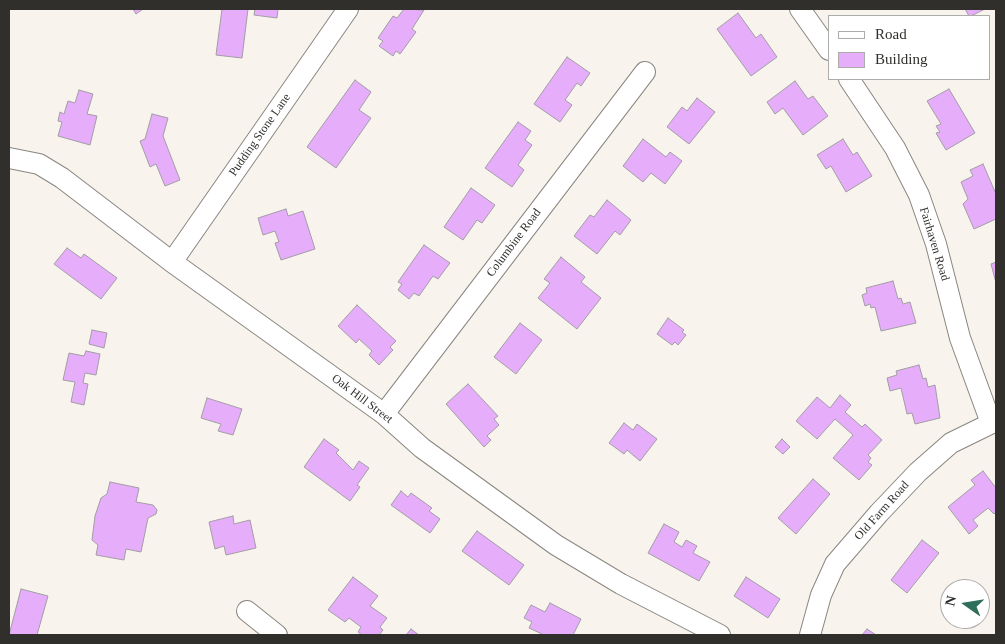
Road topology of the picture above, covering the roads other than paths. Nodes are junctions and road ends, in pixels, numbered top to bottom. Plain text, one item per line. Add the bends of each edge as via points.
1 (348, 9) edge
2 (800, 9) edge
3 (828, 49) edge
4 (645, 72) dead end
5 (850, 80) edge
6 (9, 158) edge
7 (172, 262) junction
8 (384, 414) junction
9 (994, 422) edge
10 (247, 611) dead end
11 (277, 635) edge
12 (720, 635) edge
13 (810, 635) edge

1 - 7 street, Pudding Stone Lane
2 - 3 street
4 - 8 street, Columbine Road
5 - 9 street, Fairhaven Road via 895,148 919,195 936,244 960,338
6 - 7 street, Oak Hill Street via 39,164 62,178
7 - 8 street, Oak Hill Street
8 - 12 street, Oak Hill Street via 422,448 556,544 621,584
9 - 13 street, Old Farm Road via 951,443 918,472 835,564 821,595
10 - 11 street

